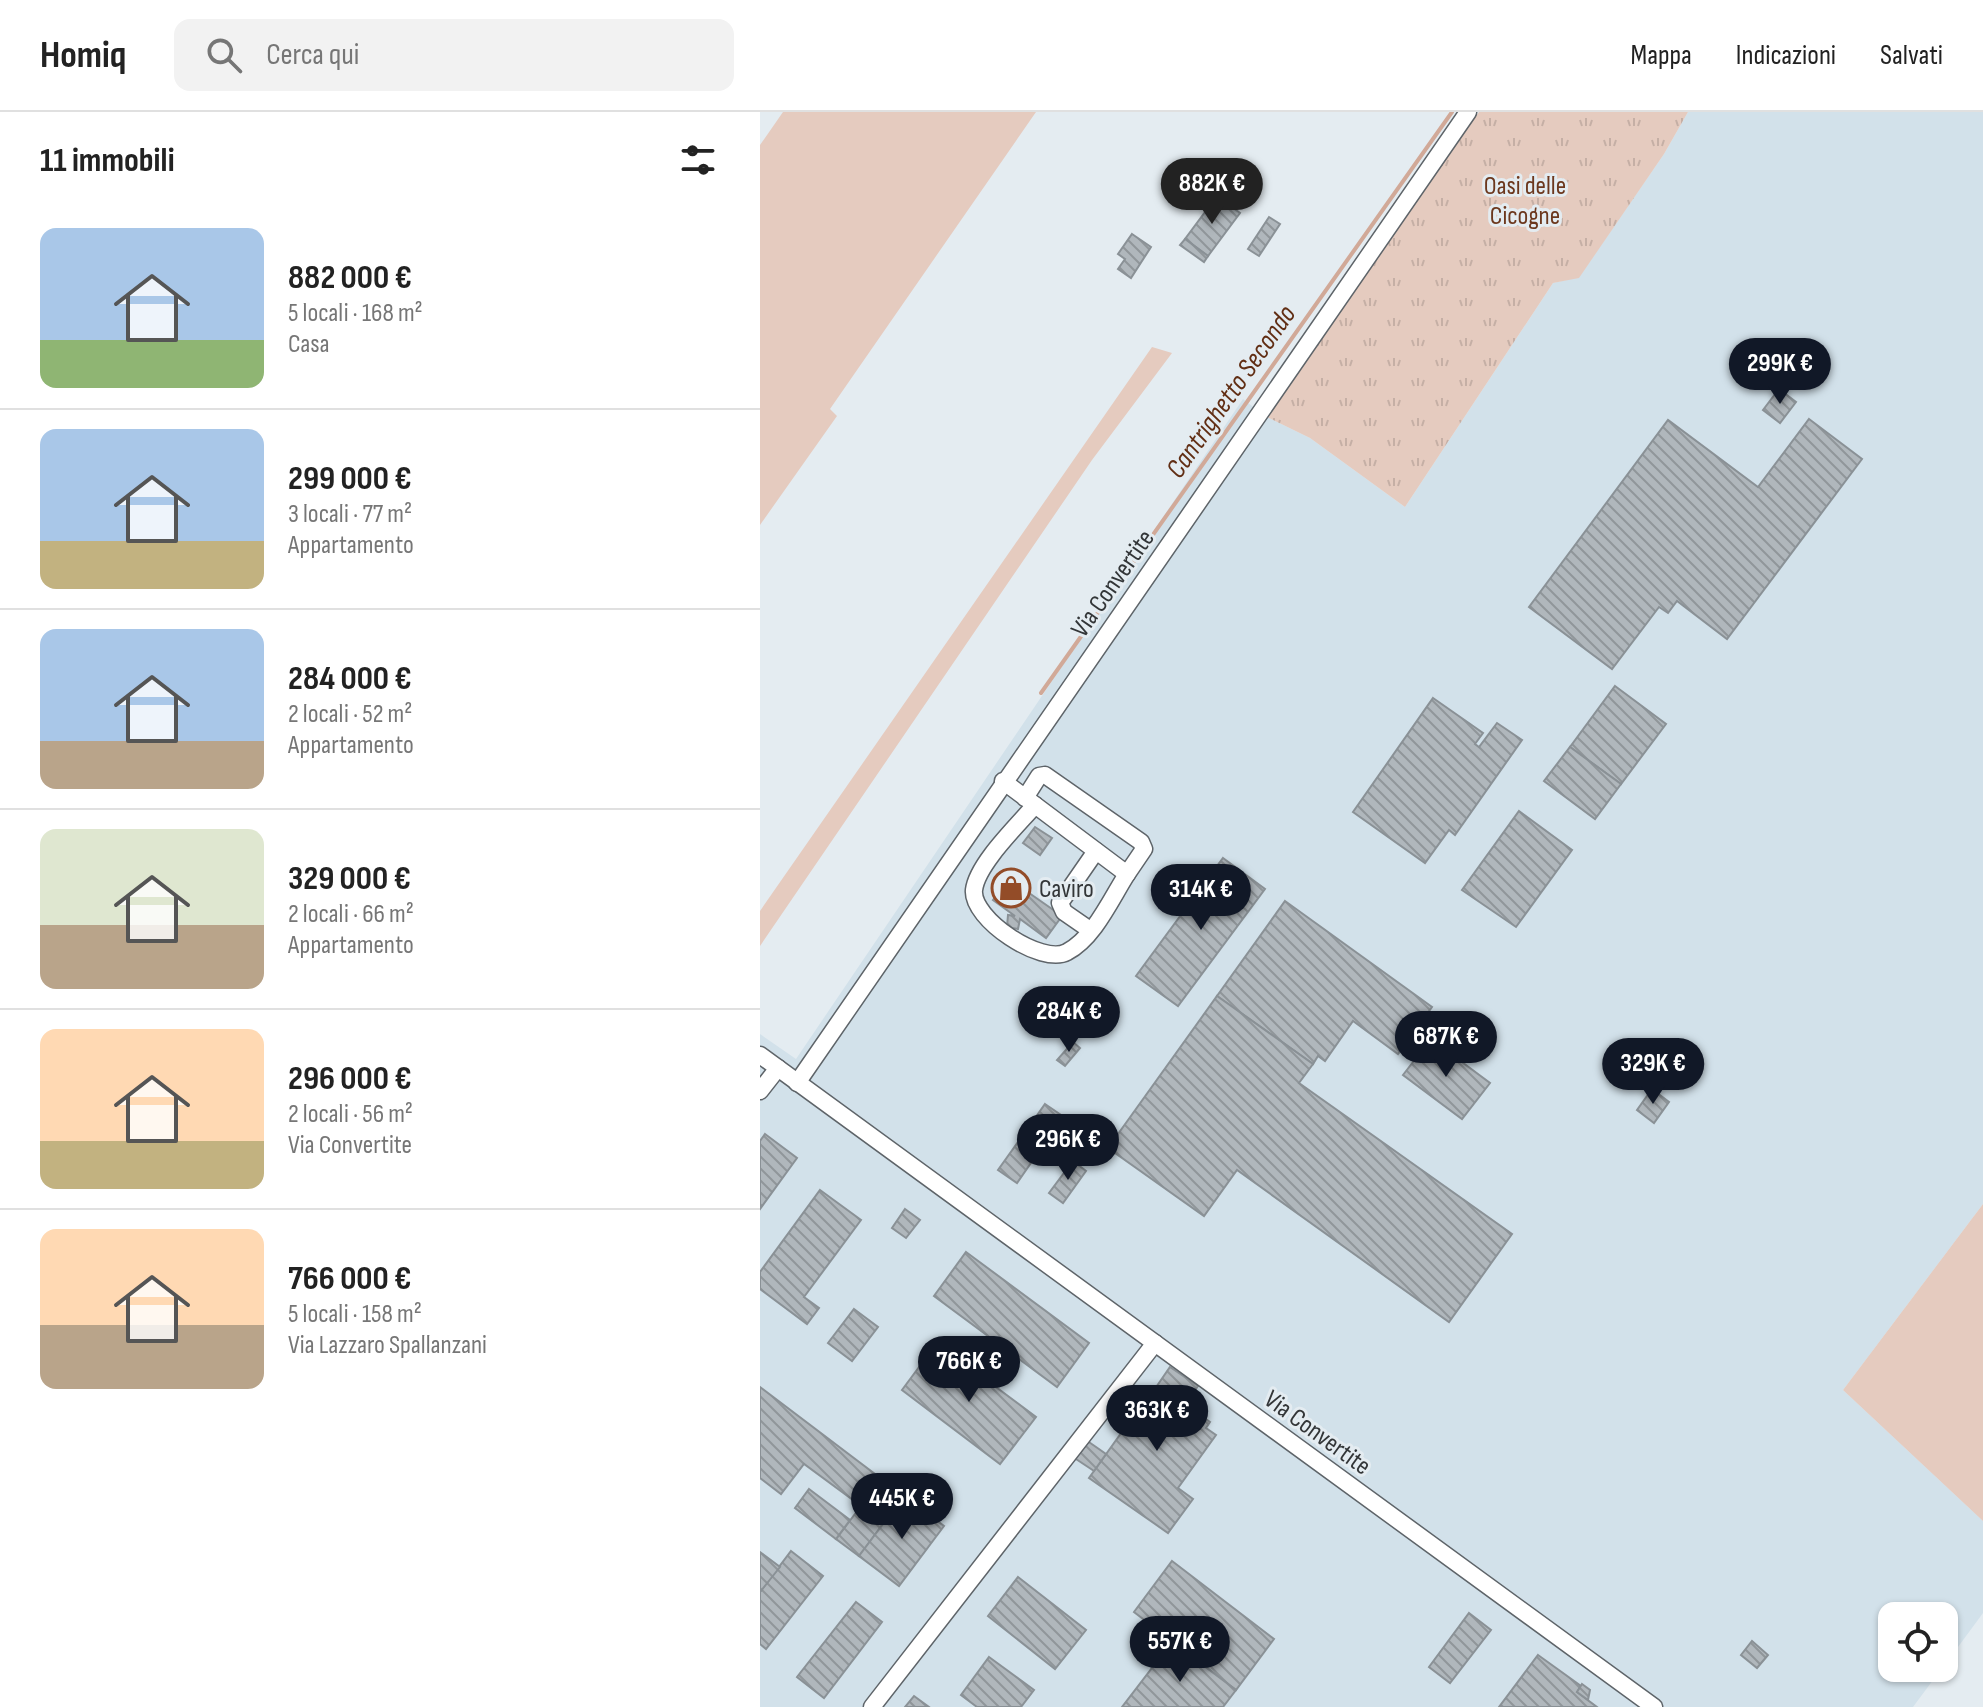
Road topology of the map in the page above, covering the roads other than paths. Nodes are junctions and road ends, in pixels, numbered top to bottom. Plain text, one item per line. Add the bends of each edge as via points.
1 (1468, 112) edge
2 (1003, 781) junction
3 (1030, 801) junction
4 (1096, 851) junction
5 (1127, 874) junction
6 (1090, 930) junction
7 (760, 1055) edge
8 (778, 1068) junction
9 (797, 1083) junction
10 (760, 1091) edge
11 (1155, 1343) junction
12 (872, 1707) edge
13 (1654, 1707) edge

1 - 2 street, Via Convertite
2 - 3 street
2 - 9 street, Via Convertite
3 - 4 street
3 - 5 street via 1039,776 1045,775 1141,842 1144,849
3 - 6 street via 980,871 974,891 977,907 1008,937 1048,954 1065,954
4 - 5 street
4 - 6 street via 1060,903 1064,912
5 - 6 street
7 - 8 street, Via Convertite
8 - 9 street, Via Convertite
8 - 10 street
9 - 11 street, Via Convertite
11 - 12 street
11 - 13 street, Via Convertite

